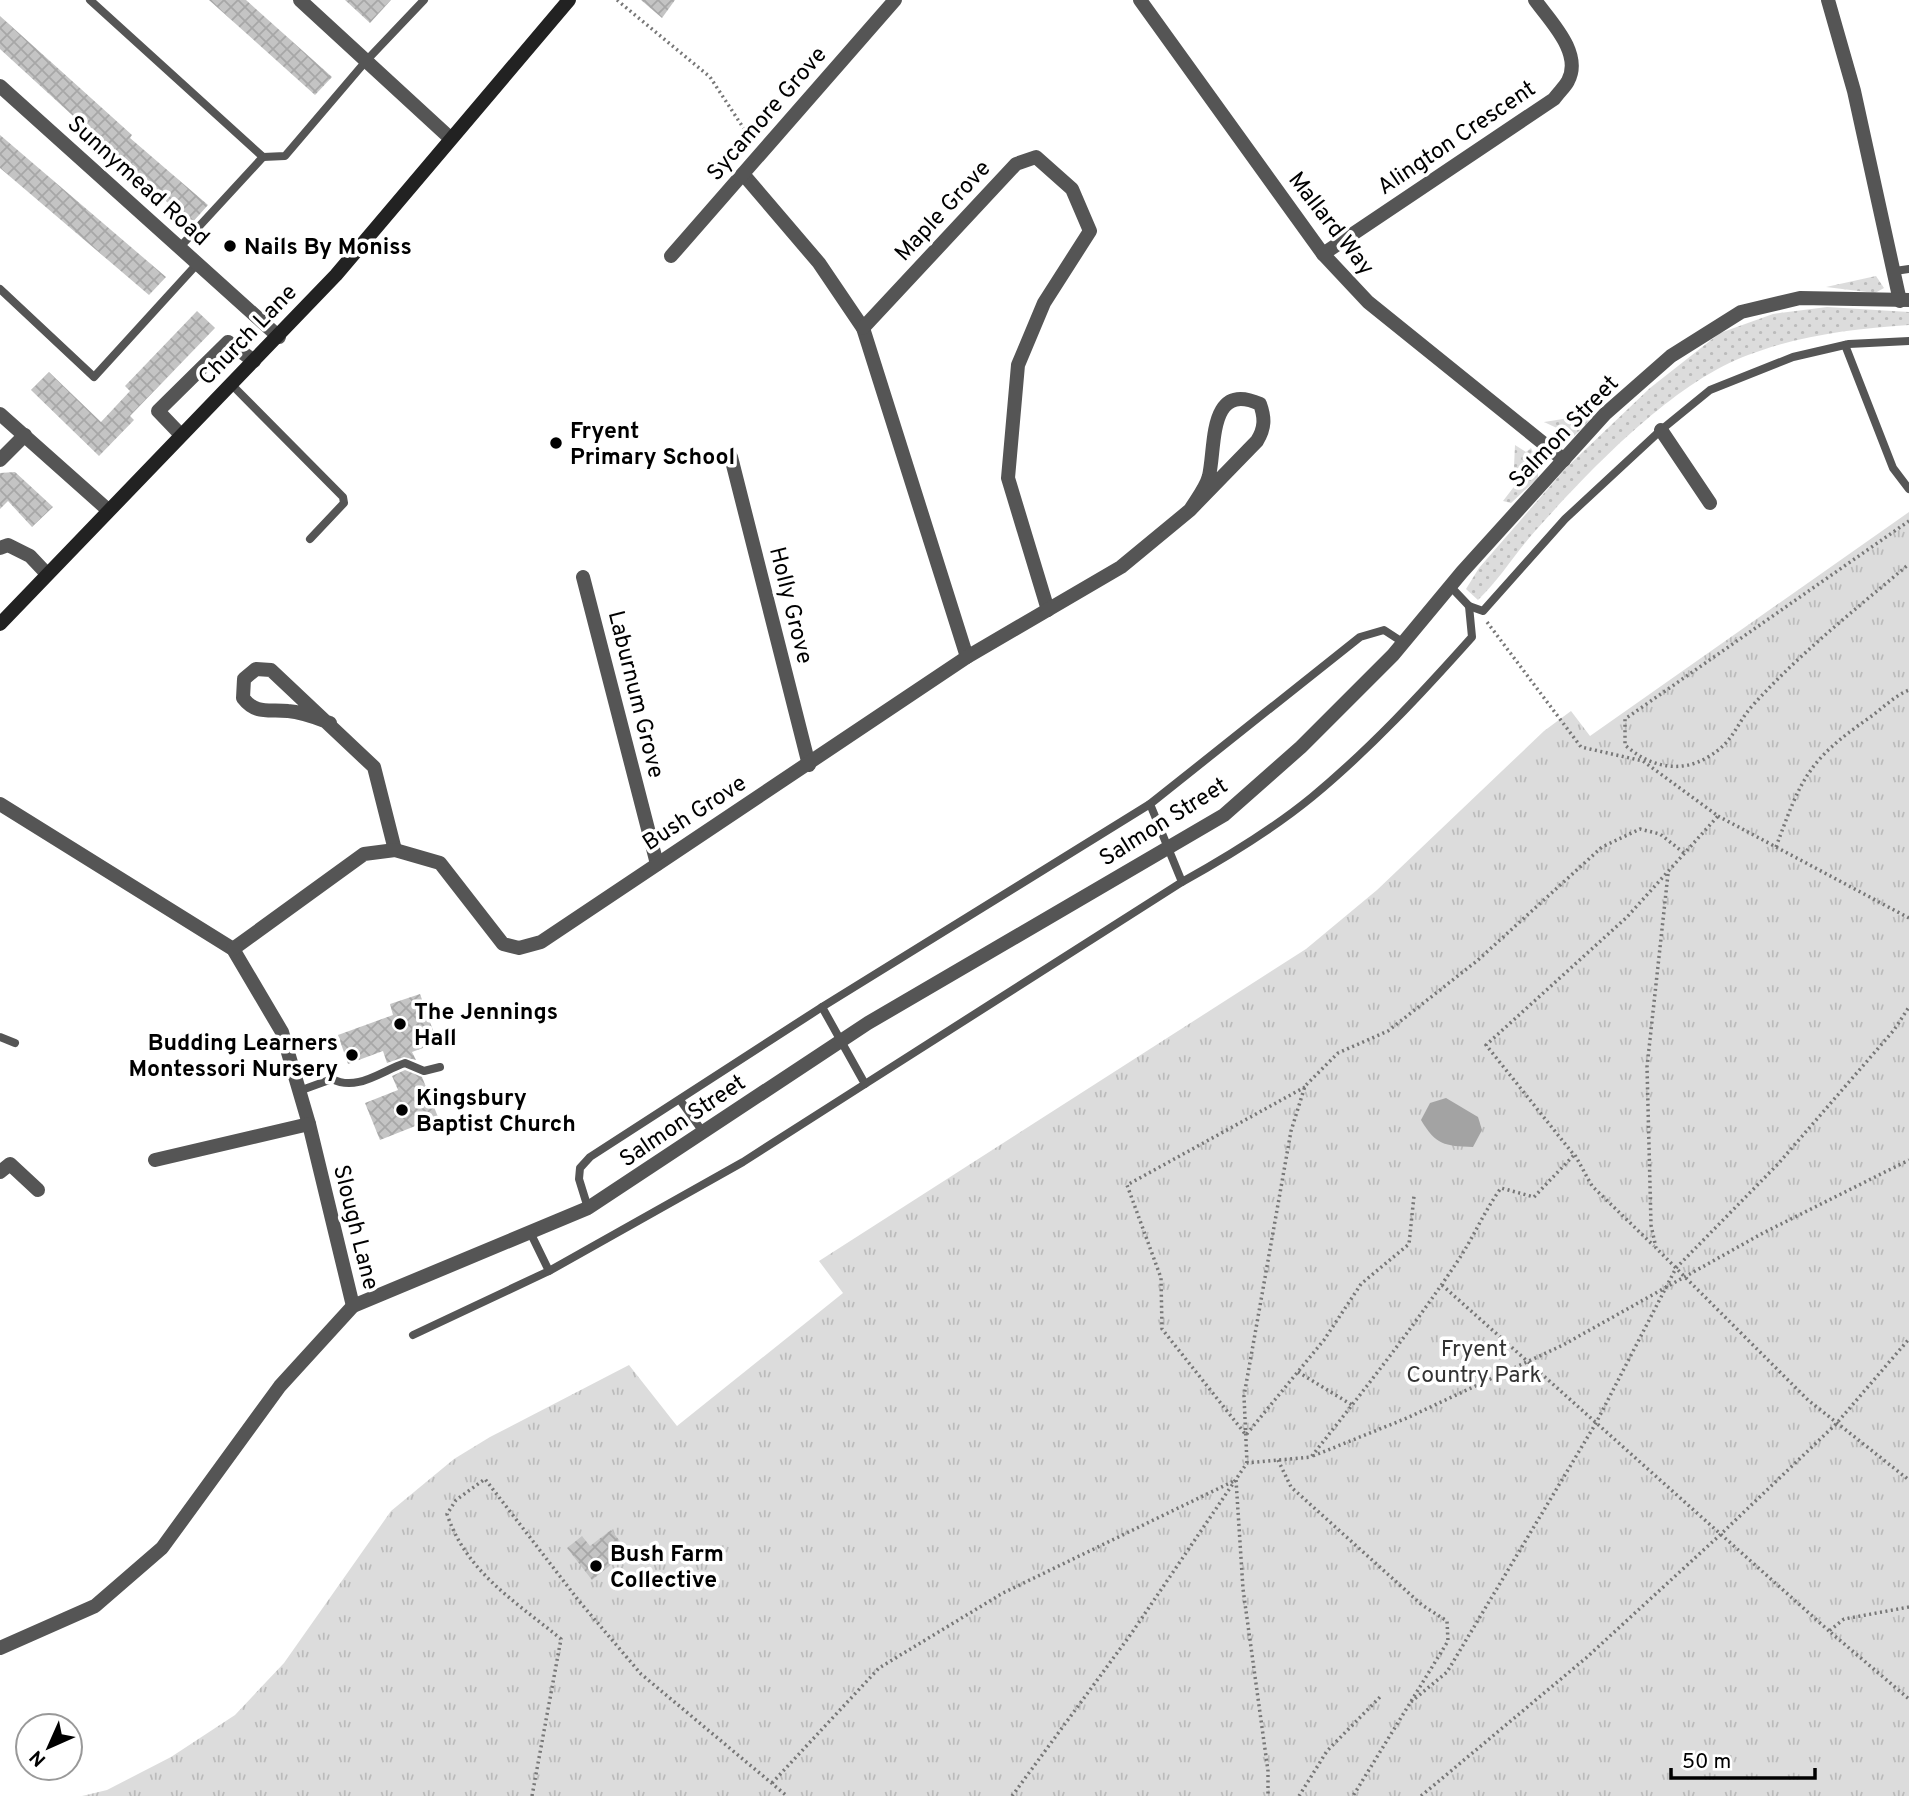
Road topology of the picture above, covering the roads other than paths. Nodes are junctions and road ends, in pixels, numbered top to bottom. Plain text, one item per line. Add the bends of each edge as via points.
1 (90, 0) edge
2 (300, 0) edge
3 (424, 0) edge
4 (569, 0) edge
5 (895, 0) edge
6 (1140, 0) edge
7 (1535, 0) edge
8 (1828, 0) edge
9 (366, 61) junction
10 (0, 86) edge
11 (450, 138) junction
12 (263, 157) junction
13 (743, 174) junction
14 (180, 247) junction
15 (1322, 254) junction
16 (671, 256) dead end
17 (198, 263) junction
18 (1902, 270) edge
19 (0, 289) edge
20 (1905, 301) edge
21 (863, 328) junction
22 (279, 337) junction
23 (1909, 341) edge
24 (1844, 345) junction
25 (254, 361) junction
26 (231, 384) junction
27 (0, 414) edge
28 (1661, 430) junction
29 (25, 435) junction
30 (181, 435) junction
31 (731, 457) dead end
32 (0, 460) edge
33 (1564, 460) junction
34 (1909, 489) edge
35 (1710, 503) dead end
36 (107, 510) junction
37 (1190, 510) junction
38 (310, 539) dead end
39 (0, 548) edge
40 (47, 573) junction
41 (583, 576) dead end
42 (1450, 586) junction
43 (1469, 606) junction
44 (1048, 610) junction
45 (0, 624) edge
46 (1404, 643) junction
47 (967, 657) junction
48 (330, 723) junction
49 (809, 765) junction
50 (0, 804) edge
51 (1150, 804) junction
52 (1168, 848) junction
53 (394, 850) junction
54 (657, 864) junction
55 (1182, 882) junction
56 (233, 949) junction
57 (822, 1007) junction
58 (0, 1037) edge
59 (841, 1042) junction
60 (15, 1043) dead end
61 (440, 1067) dead end
62 (865, 1084) junction
63 (299, 1091) junction
64 (680, 1100) junction
65 (309, 1124) junction
66 (703, 1132) junction
67 (155, 1160) dead end
68 (0, 1172) edge
69 (38, 1190) dead end
70 (588, 1208) junction
71 (530, 1233) junction
72 (549, 1271) junction
73 (354, 1307) junction
74 (413, 1335) dead end
75 (0, 1648) edge

1 - 12 lane
2 - 9 street
3 - 9 lane
4 - 11 main road, Church Lane
5 - 13 street, Sycamore Grove
6 - 15 street, Mallard Way
7 - 15 street, Alington Crescent via 1572,59 1570,79 1554,99
8 - 18 street
9 - 11 street
9 - 12 lane via 285,156
10 - 14 street, Sunnymead Road
11 - 22 main road, Church Lane
12 - 14 lane
13 - 16 street, Sycamore Grove
13 - 21 street via 819,263
14 - 17 street, Sunnymead Road
15 - 33 street, Mallard Way via 1368,302
17 - 19 lane via 94,377
17 - 22 street, Sunnymead Road
18 - 20 street
20 - 33 street, Salmon Street via 1800,298 1741,312 1671,356 1605,414
21 - 44 street, Maple Grove via 1016,164 1036,157 1072,189 1090,231 1044,303 1018,365 1008,478
21 - 47 street
22 - 25 main road, Church Lane
23 - 24 lane
24 - 28 lane via 1793,357 1710,390
24 - 34 lane via 1893,468
25 - 26 main road, Church Lane
25 - 30 street via 228,342 158,411
26 - 30 main road, Church Lane
26 - 38 lane via 343,498 344,503
27 - 29 street
28 - 35 street
28 - 43 lane via 1566,519 1483,611
29 - 32 street
29 - 36 street
30 - 36 main road, Church Lane
31 - 49 street, Holly Grove
33 - 42 street, Salmon Street
36 - 40 main road, Church Lane
37 - 37 street, Bush Grove via 1257,441 1265,416 1260,404 1231,399 1217,417 1208,480
37 - 44 street, Bush Grove via 1121,567
39 - 40 street via 8,545
40 - 45 main road, Church Lane
41 - 54 street, Laburnum Grove
42 - 43 lane
42 - 46 street, Salmon Street
43 - 55 lane via 1472,637 1366,747 1302,804
44 - 47 street, Bush Grove
46 - 51 lane via 1384,630 1360,637
46 - 52 street, Salmon Street via 1301,747 1224,815
47 - 49 street, Bush Grove
48 - 48 street via 271,670 256,669 244,679 243,698 251,707 268,712 286,710
48 - 53 street via 374,767
49 - 54 street, Bush Grove
50 - 56 street, Slough Lane
51 - 52 lane
51 - 57 lane
52 - 55 lane
52 - 59 street, Salmon Street
53 - 54 street, Bush Grove via 440,863 503,944 519,948 541,942
53 - 56 street, Bush Grove via 364,854
55 - 62 lane
56 - 63 street, Slough Lane via 282,1032
57 - 59 lane
57 - 64 lane
58 - 60 lane
59 - 62 lane
59 - 66 street, Salmon Street
61 - 63 lane via 424,1071 405,1063 359,1083 332,1079
62 - 72 lane via 743,1162
63 - 65 street, Slough Lane
64 - 66 lane
64 - 70 lane via 580,1168
65 - 67 street
65 - 73 street, Slough Lane
66 - 70 street, Salmon Street
68 - 69 street via 10,1164
70 - 71 street, Salmon Street
71 - 72 lane
71 - 73 street, Salmon Street
72 - 74 lane
73 - 75 street, Slough Lane via 280,1386 162,1548 95,1606

